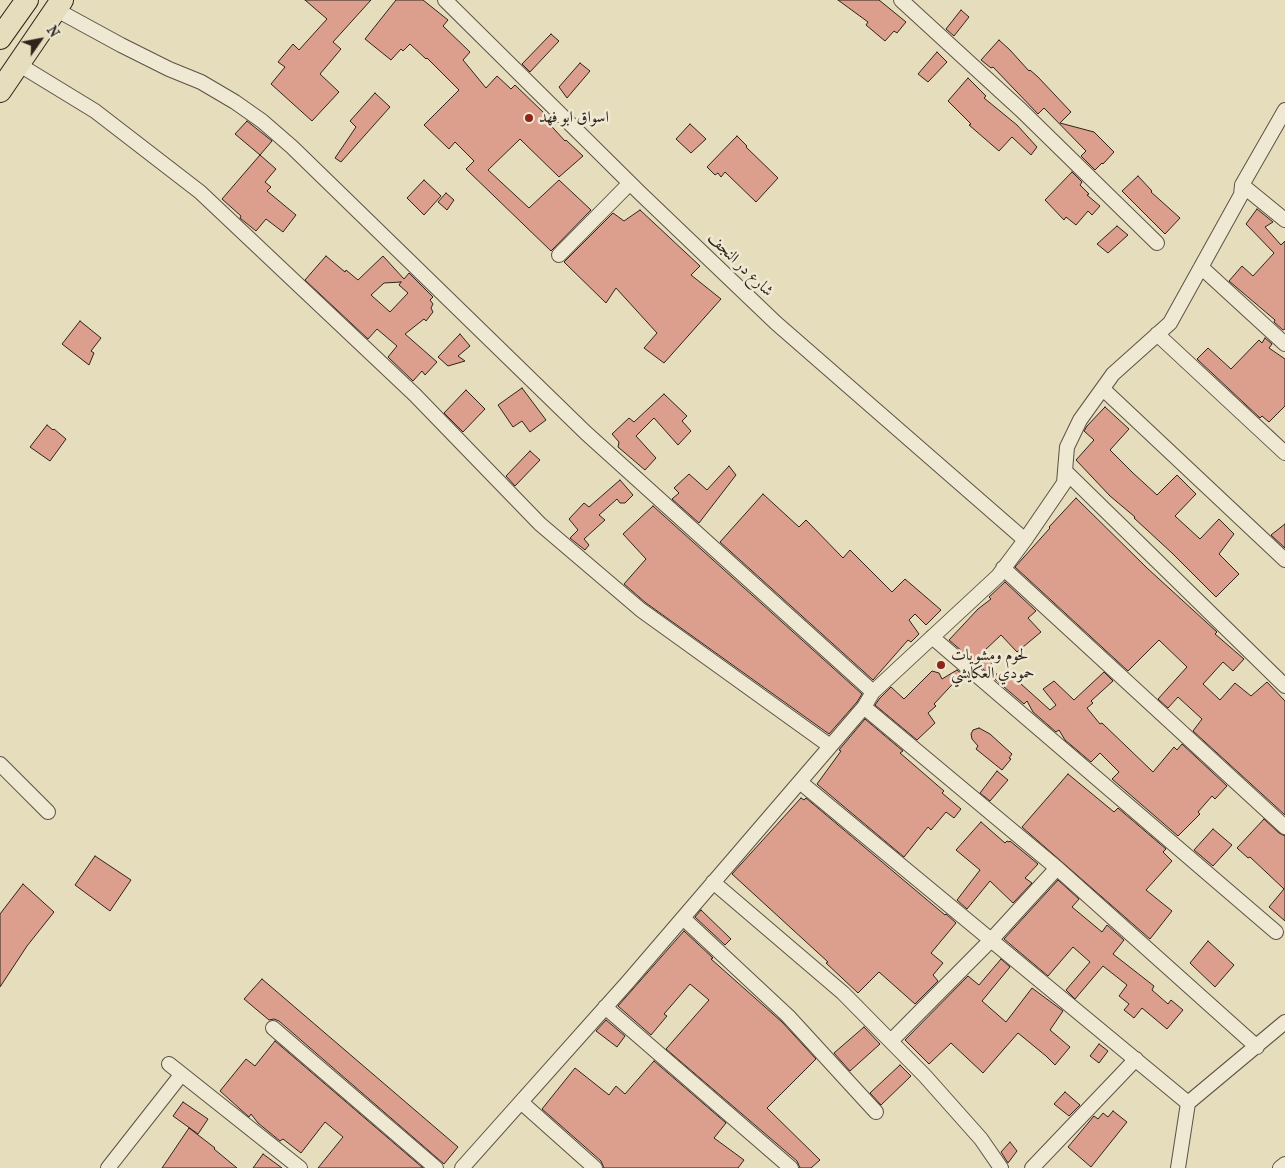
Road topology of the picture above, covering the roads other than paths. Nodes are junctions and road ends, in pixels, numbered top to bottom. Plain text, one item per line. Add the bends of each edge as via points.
1 (26, 0) edge
2 (445, 0) edge
3 (901, 0) edge
4 (59, 4) edge
5 (0, 38) edge
6 (18, 64) junction
7 (0, 91) edge
8 (1285, 110) edge
9 (630, 183) junction
10 (1242, 185) junction
11 (1285, 220) edge
12 (1157, 243) dead end
13 (559, 255) dead end
14 (1201, 267) junction
15 (1157, 334) junction
16 (1285, 344) edge
17 (1103, 389) junction
18 (1285, 453) edge
19 (1065, 471) junction
20 (1025, 540) junction
21 (1285, 560) edge
22 (1003, 568) junction
23 (932, 637) junction
24 (1285, 686) edge
25 (873, 692) junction
26 (864, 707) junction
27 (830, 746) junction
28 (0, 764) edge
29 (800, 782) junction
30 (48, 812) dead end
31 (1285, 827) edge
32 (1057, 868) junction
33 (713, 882) junction
34 (683, 918) junction
35 (1276, 932) dead end
36 (992, 939) junction
37 (605, 1007) junction
38 (1285, 1022) edge
39 (273, 1028) dead end
40 (891, 1041) junction
41 (1257, 1047) junction
42 (1136, 1059) junction
43 (169, 1064) dead end
44 (181, 1075) junction
45 (521, 1102) junction
46 (1188, 1103) junction
47 (876, 1112) dead end
48 (1285, 1164) edge
49 (108, 1168) edge
50 (300, 1168) edge
51 (436, 1168) edge
52 (462, 1168) edge
53 (596, 1168) edge
54 (791, 1168) edge
55 (1001, 1168) edge
56 (1032, 1168) edge
57 (1178, 1168) edge
58 (1280, 1168) edge

1 - 5 highway
2 - 9 street, شارع در النجف
3 - 12 street via 1021,110
4 - 6 highway
4 - 25 street via 121,45 201,82 262,121 586,433
6 - 7 highway
6 - 27 street via 95,111 200,192 415,395 540,524 641,610
8 - 10 street
9 - 13 street
9 - 20 street, شارع در النجف via 776,324
10 - 11 street
10 - 14 street via 1241,195
14 - 15 street via 1170,323
14 - 16 street
15 - 17 street via 1113,374
15 - 18 street
17 - 19 street via 1080,420 1067,447
17 - 21 street
19 - 20 street via 1064,482
19 - 24 street
20 - 22 street
22 - 23 street
22 - 31 street
23 - 25 street
23 - 35 street
25 - 26 street
26 - 27 street
26 - 32 street
27 - 29 street
28 - 30 street
29 - 33 street
29 - 36 street
32 - 36 street
32 - 41 street
33 - 34 street
33 - 40 street via 843,993
34 - 37 street
34 - 47 street via 788,1016
36 - 40 street
36 - 42 street
37 - 45 street
37 - 54 street
38 - 41 street
39 - 51 street
40 - 55 street via 975,1132
41 - 46 street
42 - 46 street
42 - 56 street
43 - 44 street
44 - 49 street
44 - 50 street
45 - 52 street
45 - 53 street
46 - 57 street
48 - 58 street

